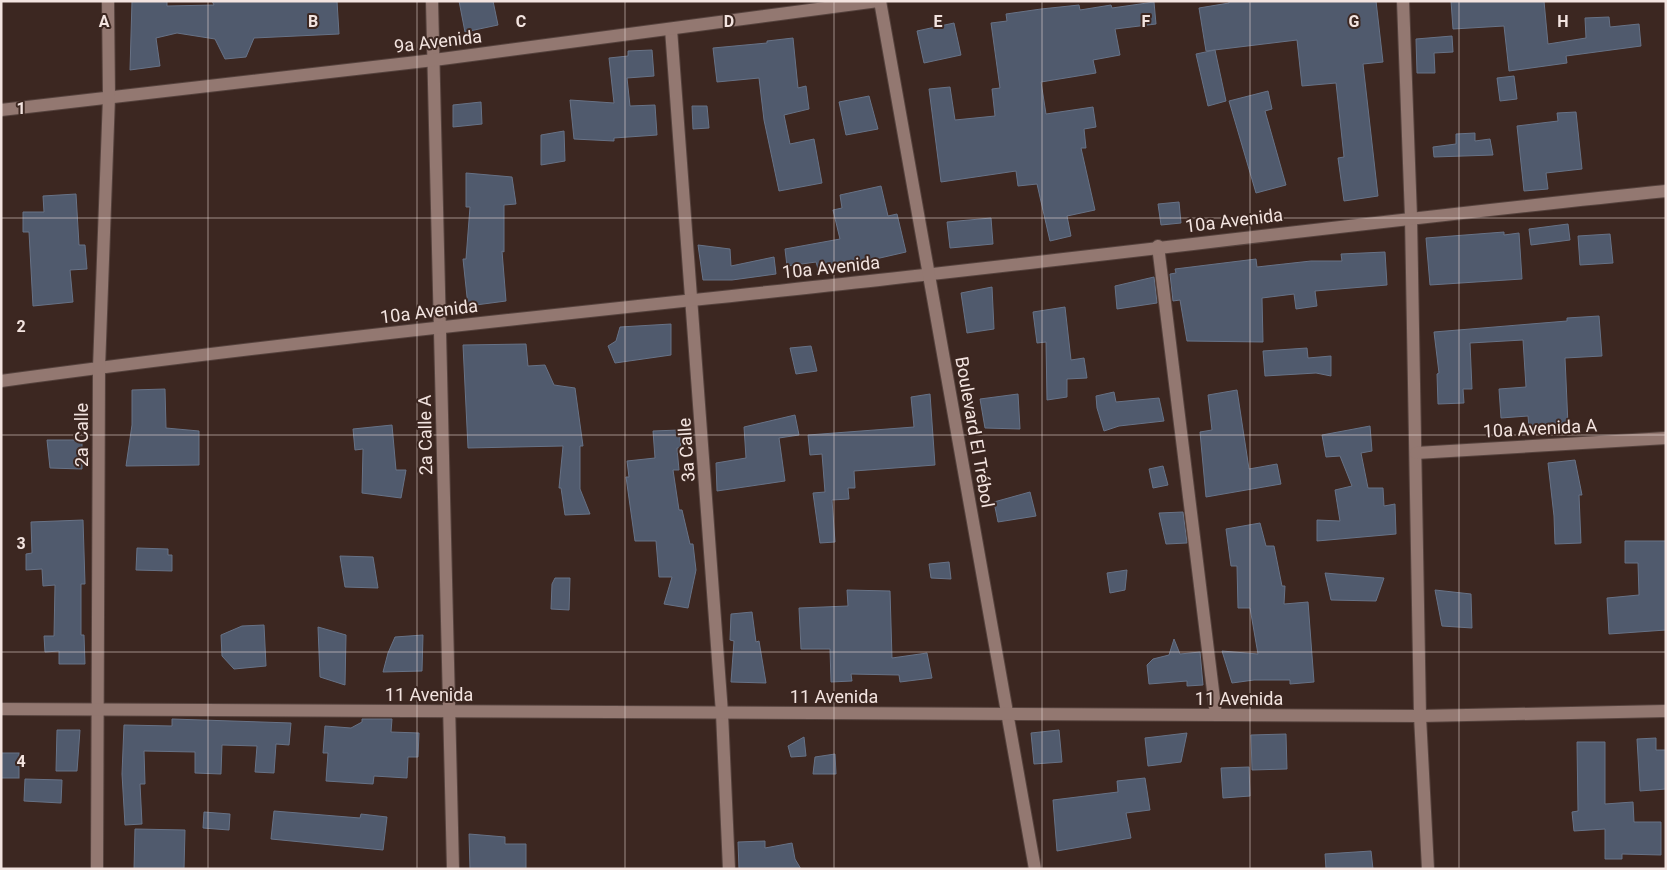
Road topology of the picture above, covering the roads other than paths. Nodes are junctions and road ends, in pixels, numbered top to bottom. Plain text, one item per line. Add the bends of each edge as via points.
1 (108, 1) edge
2 (432, 1) edge
3 (879, 1) edge
4 (1403, 1) edge
5 (671, 29) junction
6 (434, 60) junction
7 (109, 97) junction
8 (1, 110) edge
9 (1666, 191) edge
10 (1411, 217) junction
11 (1158, 246) junction
12 (929, 274) junction
13 (693, 300) junction
14 (440, 327) junction
15 (99, 368) junction
16 (1, 382) edge
17 (1666, 438) edge
18 (1416, 453) junction
19 (1, 709) edge
20 (98, 709) junction
21 (449, 711) junction
22 (1666, 711) edge
23 (722, 713) junction
24 (1006, 714) junction
25 (1216, 715) junction
26 (1420, 716) junction
27 (97, 869) edge
28 (453, 869) edge
29 (730, 869) edge
30 (1035, 869) edge
31 (1428, 869) edge

1 - 7 street, 2a Calle
2 - 6 street, 2a Calle A
3 - 5 street, 9a Avenida
3 - 12 street, Boulevard El Trébol
4 - 10 street
5 - 6 street, 9a Avenida
5 - 13 street, 3a Calle
6 - 7 street, 9a Avenida
6 - 14 street, 2a Calle A
7 - 8 street, 9a Avenida
7 - 15 street, 2a Calle
9 - 10 street, 10a Avenida
10 - 11 street, 10a Avenida
10 - 18 street
11 - 12 street, 10a Avenida
11 - 25 street
12 - 13 street, 10a Avenida
12 - 24 street, Boulevard El Trébol
13 - 14 street, 10a Avenida
13 - 23 street, 3a Calle
14 - 15 street, 10a Avenida
14 - 21 street, 2a Calle A
15 - 16 street, 10a Avenida
15 - 20 street, 2a Calle
17 - 18 street, 10a Avenida A
18 - 26 street
19 - 20 street, 11 Avenida
20 - 21 street, 11 Avenida
20 - 27 street, 2a Calle
21 - 23 street, 11 Avenida
21 - 28 street, 2a Calle A
22 - 26 street, 11 Avenida
23 - 24 street, 11 Avenida
23 - 29 street, 3a Calle
24 - 25 street, 11 Avenida
24 - 30 street, Boulevard El Trébol
25 - 26 street, 11 Avenida
26 - 31 street

